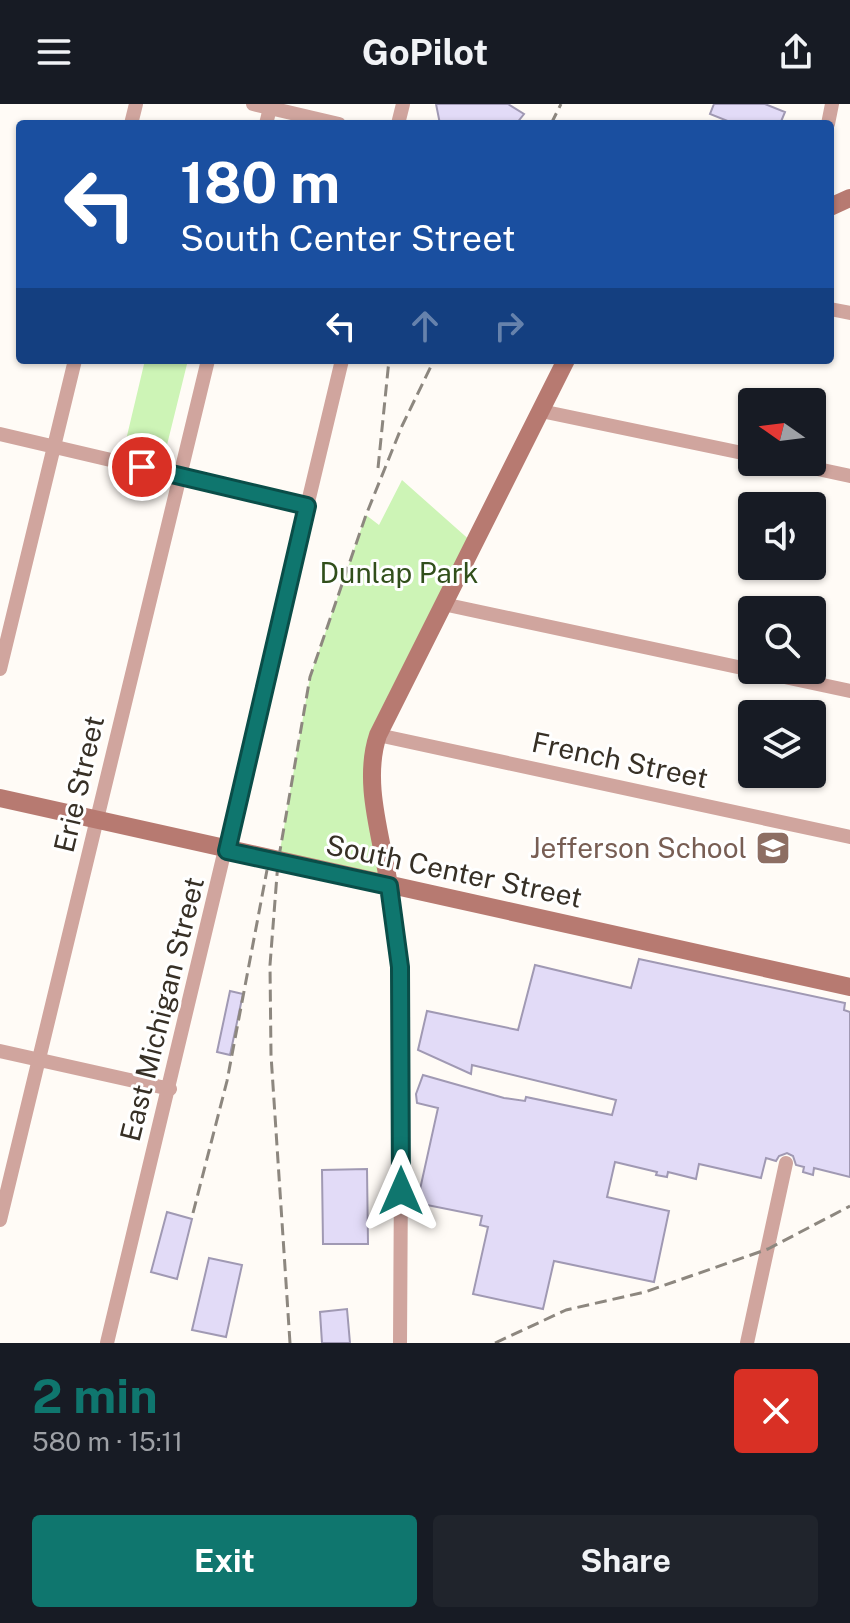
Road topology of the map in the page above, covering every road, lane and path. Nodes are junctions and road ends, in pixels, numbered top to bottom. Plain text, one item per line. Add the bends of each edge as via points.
1 (253, 104) edge
2 (270, 106) edge
3 (324, 120) edge
4 (74, 364) edge
5 (207, 364) edge
6 (341, 364) edge
7 (564, 364) edge
8 (541, 411) junction
9 (0, 434) edge
10 (54, 446) junction
11 (738, 452) edge
12 (826, 471) edge
13 (180, 476) junction
14 (850, 476) edge
15 (307, 506) junction
16 (443, 604) junction
17 (0, 669) edge
18 (850, 691) edge
19 (378, 735) junction
20 (0, 798) edge
21 (97, 821) junction
22 (850, 837) edge
23 (227, 851) junction
24 (389, 886) junction
25 (850, 987) edge
26 (0, 1051) edge
27 (40, 1059) junction
28 (170, 1089) junction
29 (786, 1163) dead end
30 (0, 1220) edge
31 (107, 1343) edge
32 (400, 1343) edge
33 (747, 1343) edge

1 - 2 street
2 - 3 street
4 - 10 street
5 - 13 street, Erie Street
6 - 15 street, East Michigan Street
7 - 8 street
8 - 11 street
8 - 16 street
9 - 10 street
10 - 13 street
10 - 17 street
12 - 14 street
13 - 15 street
13 - 21 street, Erie Street
15 - 23 street, East Michigan Street
16 - 18 street
16 - 19 street
19 - 22 street, French Street
19 - 24 street via 372,764 374,796
20 - 21 street, South Center Street
21 - 23 street, South Center Street
21 - 27 street, Erie Street
23 - 24 street, South Center Street
23 - 28 street, East Michigan Street
24 - 25 street, South Center Street
24 - 32 street via 402,1009
26 - 27 street
27 - 28 street
27 - 30 street, Erie Street
28 - 31 street, East Michigan Street
29 - 33 street

